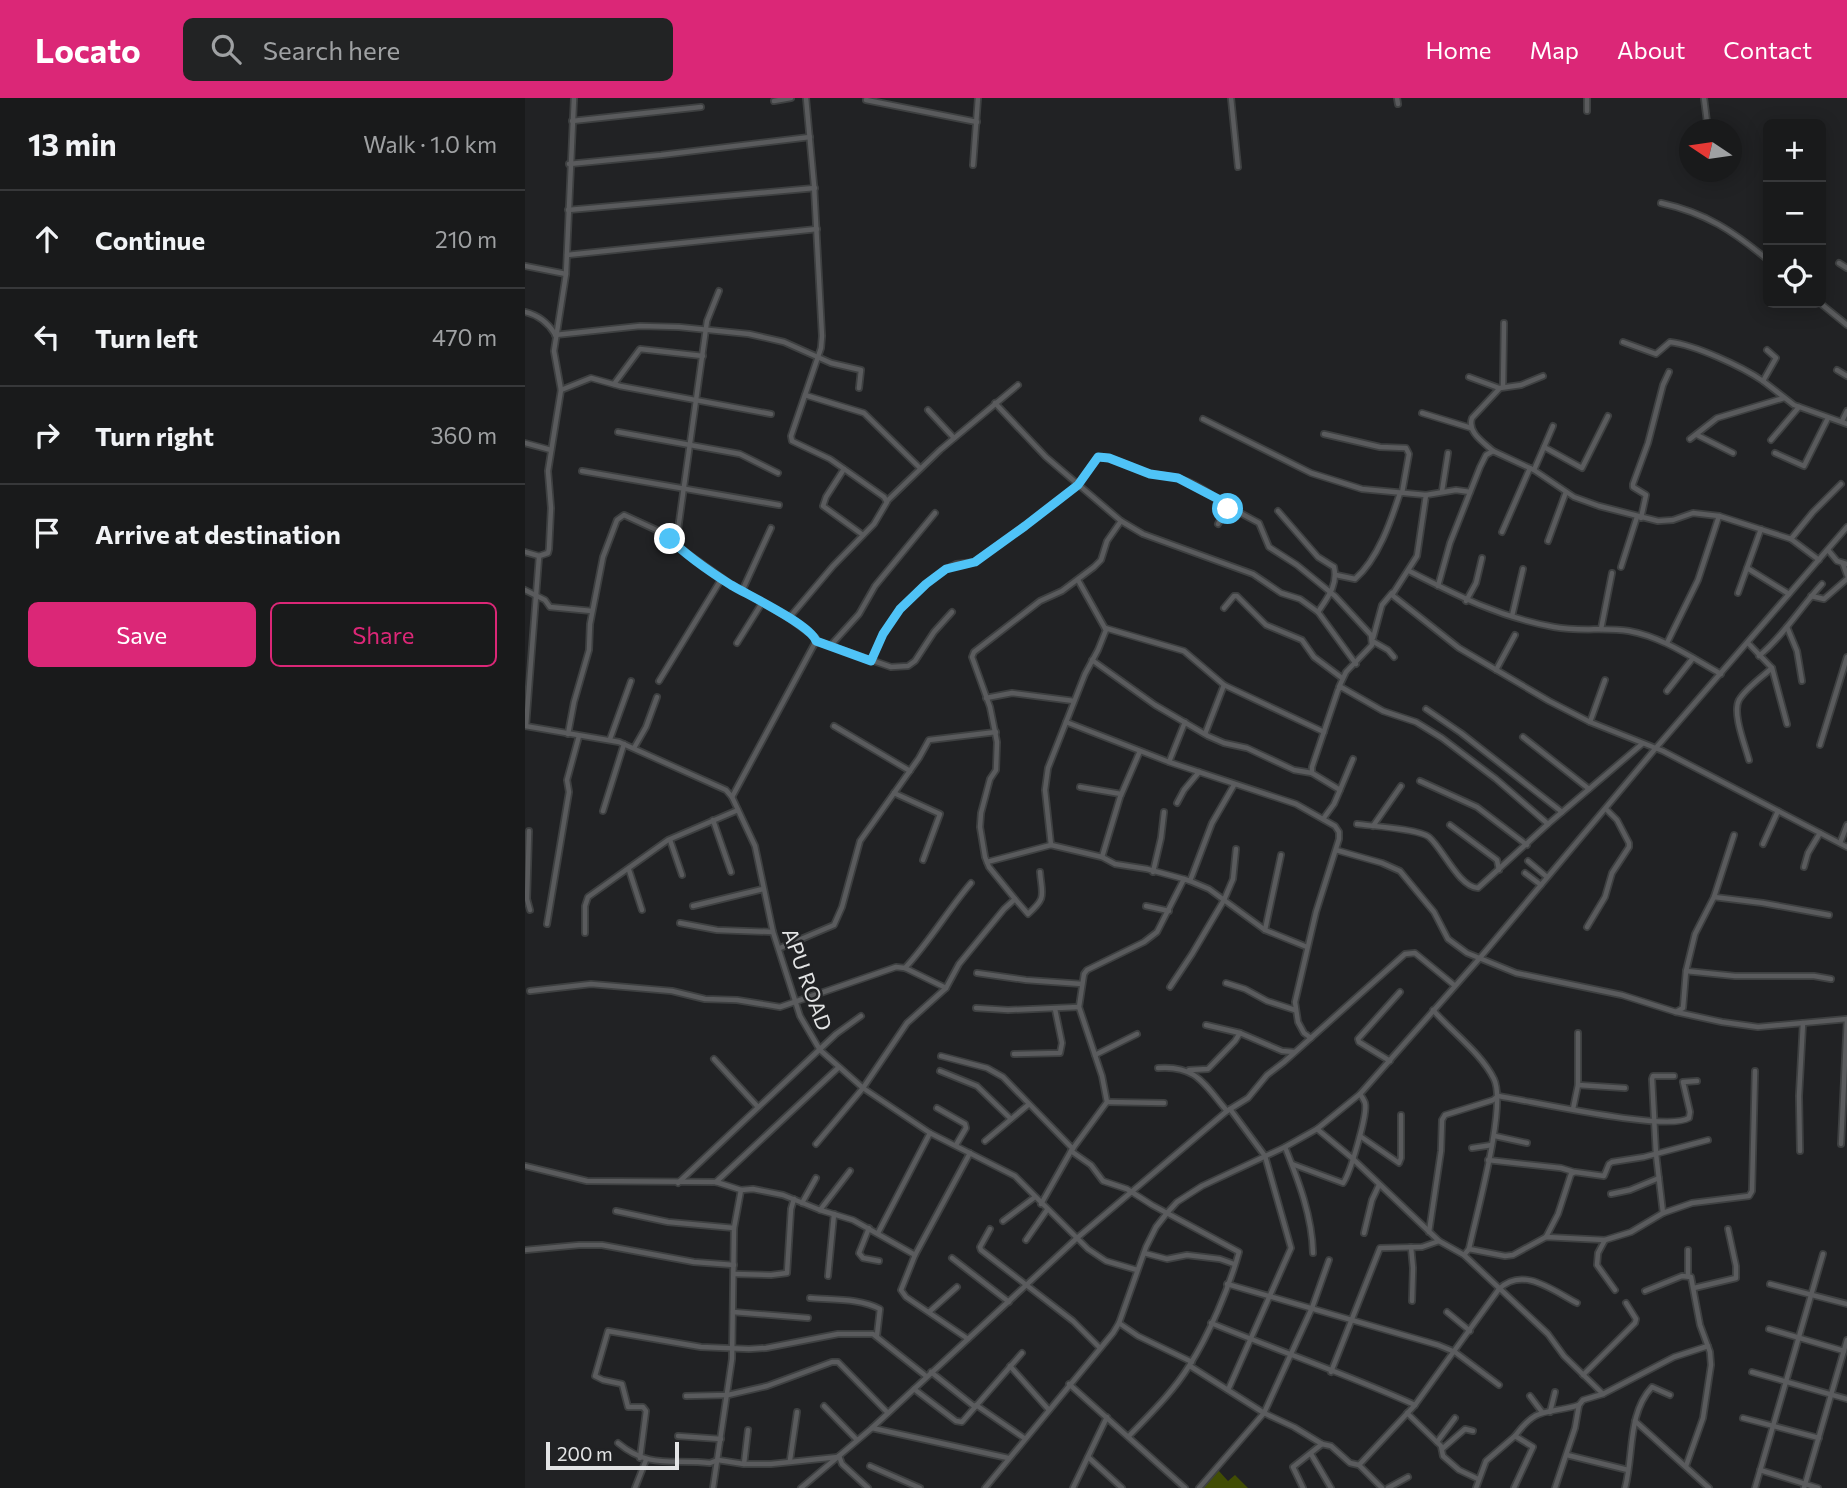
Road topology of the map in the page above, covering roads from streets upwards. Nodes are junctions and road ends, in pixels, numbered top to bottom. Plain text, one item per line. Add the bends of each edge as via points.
1 (573, 98) edge
2 (791, 98) edge
3 (806, 98) edge
4 (978, 98) edge
5 (1231, 98) edge
6 (1587, 98) edge
7 (1704, 98) edge
8 (866, 100) dead end
9 (774, 101) dead end
10 (701, 107) dead end
11 (1587, 111) dead end
12 (1707, 119) edge
13 (572, 121) junction
14 (977, 122) junction
15 (810, 137) junction
16 (569, 164) junction
17 (973, 165) dead end
18 (1238, 167) dead end
19 (815, 188) junction
20 (1661, 203) dead end
21 (568, 210) junction
22 (817, 229) junction
23 (566, 255) junction
24 (1763, 256) edge
25 (1839, 263) dead end
26 (525, 266) edge
27 (1847, 268) edge
28 (566, 274) junction
29 (719, 291) dead end
30 (1826, 308) edge
31 (525, 312) edge
32 (1504, 323) dead end
33 (1847, 325) edge
34 (707, 330) junction
35 (555, 335) junction
36 (1623, 342) dead end
37 (1767, 350) dead end
38 (703, 356) junction
39 (818, 357) junction
40 (1837, 370) dead end
41 (1669, 372) dead end
42 (1543, 376) dead end
43 (1847, 376) edge
44 (1468, 377) dead end
45 (1763, 381) junction
46 (614, 384) junction
47 (1018, 385) dead end
48 (859, 388) dead end
49 (1501, 388) junction
50 (561, 390) junction
51 (805, 396) junction
52 (1784, 398) junction
53 (697, 400) junction
54 (995, 403) junction
55 (1799, 407) junction
56 (928, 410) dead end
57 (1847, 411) edge
58 (1422, 413) dead end
59 (771, 414) dead end
60 (1608, 416) dead end
61 (1828, 418) junction
62 (1203, 419) dead end
63 (1845, 422) edge
64 (1553, 426) dead end
65 (1471, 428) junction
66 (618, 432) dead end
67 (1324, 434) dead end
68 (1697, 435) junction
69 (954, 438) junction
70 (1690, 439) dead end
71 (1771, 440) dead end
72 (525, 443) edge
73 (690, 444) junction
74 (1544, 447) junction
75 (551, 450) junction
76 (1493, 451) junction
77 (1448, 453) dead end
78 (1733, 453) dead end
79 (1775, 453) dead end
80 (920, 468) junction
81 (844, 469) junction
82 (1532, 469) junction
83 (582, 471) dead end
84 (778, 473) dead end
85 (1841, 484) dead end
86 (1078, 485) junction
87 (684, 488) junction
88 (1442, 491) junction
89 (1470, 492) junction
90 (1566, 492) junction
91 (1401, 493) junction
92 (1426, 495) junction
93 (887, 501) junction
94 (779, 505) dead end
95 (1228, 509) junction
96 (1278, 510) dead end
97 (935, 513) dead end
98 (1719, 516) junction
99 (1639, 517) junction
100 (1121, 521) junction
101 (1217, 524) dead end
102 (1847, 527) edge
103 (771, 528) dead end
104 (1761, 529) junction
105 (1502, 532) dead end
106 (863, 536) junction
107 (1791, 539) junction
108 (1548, 541) dead end
109 (676, 545) junction
110 (1828, 550) junction
111 (525, 552) edge
112 (539, 556) junction
113 (1482, 558) dead end
114 (1819, 560) junction
115 (1845, 564) edge
116 (1621, 567) dead end
117 (1747, 568) junction
118 (1523, 569) dead end
119 (1409, 572) junction
120 (1612, 573) dead end
121 (1335, 575) junction
122 (1847, 577) edge
123 (722, 578) junction
124 (1078, 580) junction
125 (1822, 584) dead end
126 (1438, 586) junction
127 (525, 590) edge
128 (742, 591) junction
129 (1331, 592) junction
130 (1392, 593) junction
131 (1738, 593) dead end
132 (1789, 594) junction
133 (536, 596) junction
134 (1811, 596) junction
135 (1466, 601) junction
136 (762, 603) junction
137 (1224, 608) dead end
138 (592, 611) junction
139 (952, 612) dead end
140 (1318, 612) junction
141 (1511, 616) junction
142 (789, 618) junction
143 (1787, 627) junction
144 (1105, 628) junction
145 (1601, 629) junction
146 (1515, 635) dead end
147 (1373, 640) junction
148 (816, 641) junction
149 (737, 643) dead end
150 (1667, 643) junction
151 (1748, 643) junction
152 (831, 645) junction
153 (1759, 656) junction
154 (1394, 657) dead end
155 (1847, 657) edge
156 (1693, 658) junction
157 (1092, 660) junction
158 (871, 661) junction
159 (1356, 664) junction
160 (1772, 668) junction
161 (1496, 670) junction
162 (1721, 674) junction
163 (1342, 678) junction
164 (1605, 680) dead end
165 (631, 681) dead end
166 (659, 681) dead end
167 (1802, 681) dead end
168 (1224, 685) junction
169 (1339, 687) junction
170 (1667, 691) dead end
171 (657, 697) dead end
172 (986, 698) junction
173 (1074, 701) junction
174 (1426, 709) dead end
175 (1066, 722) junction
176 (1185, 722) junction
177 (1590, 722) junction
178 (1787, 724) dead end
179 (526, 726) edge
180 (834, 726) dead end
181 (996, 732) junction
182 (1324, 732) junction
183 (568, 734) junction
184 (1205, 734) junction
185 (579, 736) junction
186 (1523, 737) dead end
187 (610, 739) junction
188 (624, 744) junction
189 (1642, 744) junction
190 (1820, 745) dead end
191 (634, 748) junction
192 (1655, 748) junction
193 (1140, 751) junction
194 (1353, 759) dead end
195 (1749, 760) dead end
196 (1169, 762) junction
197 (910, 771) junction
198 (1199, 772) junction
199 (1313, 773) junction
200 (1420, 780) dead end
201 (1234, 785) junction
202 (1401, 786) dead end
203 (1080, 787) dead end
204 (1589, 789) junction
205 (1340, 790) junction
206 (894, 793) junction
207 (1121, 795) junction
208 (732, 797) junction
209 (1177, 803) dead end
210 (1606, 809) junction
211 (738, 810) junction
212 (603, 811) dead end
213 (1778, 811) junction
214 (1164, 812) dead end
215 (1562, 812) junction
216 (1323, 819) junction
217 (713, 820) junction
218 (1357, 824) dead end
219 (1548, 824) junction
220 (1450, 825) dead end
221 (1847, 825) edge
222 (1373, 826) junction
223 (529, 831) dead end
224 (1820, 833) junction
225 (1734, 835) dead end
226 (670, 840) junction
227 (1840, 843) junction
228 (1763, 844) dead end
229 (1051, 845) junction
230 (1527, 845) junction
231 (1847, 847) edge
232 (1236, 849) dead end
233 (1336, 850) junction
234 (1281, 855) dead end
235 (1102, 857) junction
236 (923, 860) dead end
237 (987, 862) junction
238 (1528, 862) dead end
239 (1804, 867) dead end
240 (629, 870) junction
241 (1499, 870) junction
242 (731, 872) dead end
243 (1039, 872) dead end
244 (1153, 872) junction
245 (1525, 873) dead end
246 (682, 875) dead end
247 (1548, 877) junction
248 (1184, 879) junction
249 (1190, 881) junction
250 (971, 883) dead end
251 (1541, 885) junction
252 (763, 889) junction
253 (1714, 897) junction
254 (1015, 899) junction
255 (1224, 900) junction
256 (693, 906) dead end
257 (1146, 906) dead end
258 (530, 910) dead end
259 (642, 910) dead end
260 (1169, 911) junction
261 (1829, 915) dead end
262 (680, 923) dead end
263 (547, 924) dead end
264 (1587, 927) dead end
265 (1265, 930) junction
266 (773, 932) junction
267 (585, 933) dead end
268 (1307, 947) junction
269 (780, 948) junction
270 (1479, 959) junction
271 (905, 968) junction
272 (1686, 971) junction
273 (977, 973) dead end
274 (1831, 979) dead end
275 (1226, 983) dead end
276 (1081, 984) junction
277 (1454, 985) junction
278 (1170, 986) dead end
279 (946, 988) junction
280 (530, 991) dead end
281 (1400, 992) dead end
282 (796, 1000) junction
283 (1079, 1007) junction
284 (976, 1008) dead end
285 (1055, 1009) junction
286 (1295, 1010) junction
287 (1433, 1010) junction
288 (1675, 1012) junction
289 (861, 1016) dead end
290 (1847, 1018) edge
291 (1803, 1023) junction
292 (1206, 1025) dead end
293 (1240, 1033) junction
294 (1578, 1033) dead end
295 (1137, 1034) dead end
296 (1311, 1038) junction
297 (820, 1050) junction
298 (1295, 1052) junction
299 (1014, 1054) dead end
300 (1095, 1055) junction
301 (941, 1056) dead end
302 (714, 1059) dead end
303 (1390, 1061) junction
304 (1846, 1065) edge
305 (838, 1068) junction
306 (1158, 1068) dead end
307 (1189, 1070) junction
308 (940, 1071) dead end
309 (1755, 1071) dead end
310 (1674, 1076) dead end
311 (1697, 1081) dead end
312 (1578, 1085) junction
313 (863, 1088) junction
314 (1625, 1088) dead end
315 (1360, 1094) junction
316 (1498, 1096) junction
317 (1107, 1102) junction
318 (1164, 1103) dead end
319 (1028, 1105) junction
320 (758, 1107) junction
321 (937, 1108) dead end
322 (1573, 1109) junction
323 (1228, 1110) junction
324 (1401, 1115) dead end
325 (1011, 1119) junction
326 (1654, 1122) junction
327 (1317, 1129) junction
328 (930, 1133) junction
329 (1360, 1136) junction
330 (1495, 1136) junction
331 (1708, 1140) dead end
332 (985, 1141) dead end
333 (1527, 1143) dead end
334 (816, 1144) dead end
335 (1841, 1144) dead end
336 (956, 1145) junction
337 (1492, 1145) junction
338 (1285, 1147) junction
339 (1472, 1148) dead end
340 (1072, 1150) junction
341 (1800, 1151) dead end
342 (970, 1153) junction
343 (1656, 1154) junction
344 (1265, 1156) junction
345 (1352, 1158) junction
346 (1488, 1160) junction
347 (1292, 1164) junction
348 (525, 1166) edge
349 (850, 1171) dead end
350 (1575, 1172) junction
351 (816, 1178) dead end
352 (1659, 1178) junction
353 (716, 1182) junction
354 (678, 1183) junction
355 (1379, 1185) junction
356 (741, 1190) junction
357 (1132, 1193) junction
358 (1611, 1194) dead end
359 (1035, 1197) junction
360 (794, 1199) junction
361 (802, 1203) junction
362 (1041, 1204) junction
363 (820, 1210) junction
364 (1047, 1210) junction
365 (617, 1211) dead end
366 (1167, 1213) junction
367 (1663, 1213) junction
368 (834, 1214) junction
369 (1003, 1221) dead end
370 (734, 1228) junction
371 (869, 1228) junction
372 (990, 1229) dead end
373 (1728, 1229) dead end
374 (1429, 1232) junction
375 (878, 1233) junction
376 (1364, 1233) dead end
377 (1546, 1237) junction
378 (1077, 1238) junction
379 (1026, 1240) dead end
380 (1605, 1240) junction
381 (1439, 1241) junction
382 (1411, 1247) junction
383 (1469, 1249) junction
384 (525, 1250) edge
385 (1688, 1250) dead end
386 (1144, 1253) junction
387 (1313, 1253) dead end
388 (1823, 1254) dead end
389 (915, 1255) junction
390 (1464, 1255) junction
391 (951, 1258) dead end
392 (1329, 1260) dead end
393 (879, 1261) dead end
394 (1234, 1264) junction
395 (734, 1265) junction
396 (1137, 1270) junction
397 (734, 1273) junction
398 (1688, 1275) junction
399 (828, 1276) dead end
400 (1227, 1284) junction
401 (1770, 1284) dead end
402 (1026, 1286) junction
403 (957, 1287) dead end
404 (1694, 1288) junction
405 (1499, 1289) junction
406 (1615, 1290) dead end
407 (1645, 1291) dead end
408 (1811, 1294) junction
409 (1272, 1295) junction
410 (810, 1298) dead end
411 (1412, 1301) dead end
412 (1009, 1302) junction
413 (1577, 1303) dead end
414 (1626, 1303) dead end
415 (1847, 1304) edge
416 (1313, 1308) junction
417 (733, 1312) junction
418 (929, 1312) junction
419 (1447, 1312) dead end
420 (808, 1318) dead end
421 (1353, 1318) junction
422 (1119, 1323) junction
423 (1211, 1324) junction
424 (1769, 1329) dead end
425 (1470, 1331) junction
426 (877, 1335) junction
427 (1799, 1338) junction
428 (968, 1339) junction
429 (1251, 1340) junction
430 (1847, 1340) edge
431 (1708, 1346) junction
432 (733, 1348) junction
433 (1100, 1348) junction
434 (1844, 1351) junction
435 (1455, 1352) junction
436 (1022, 1353) dead end
437 (1292, 1355) junction
438 (1191, 1364) junction
439 (1010, 1366) junction
440 (1331, 1372) junction
441 (1752, 1372) dead end
442 (929, 1374) junction
443 (1583, 1375) junction
444 (1786, 1382) junction
445 (1069, 1384) junction
446 (1499, 1385) dead end
447 (914, 1389) junction
448 (1229, 1390) junction
449 (1555, 1392) dead end
450 (1603, 1394) junction
451 (728, 1395) junction
452 (1670, 1395) dead end
453 (1832, 1395) junction
454 (686, 1396) dead end
455 (1530, 1396) dead end
456 (1847, 1399) edge
457 (1416, 1405) junction
458 (1579, 1405) junction
459 (824, 1406) dead end
460 (976, 1406) junction
461 (1049, 1410) junction
462 (797, 1412) dead end
463 (1542, 1412) junction
464 (1550, 1412) junction
465 (888, 1413) junction
466 (1264, 1413) junction
467 (1407, 1413) junction
468 (1107, 1417) junction
469 (1455, 1418) dead end
470 (1743, 1418) dead end
471 (1635, 1421) junction
472 (1773, 1427) junction
473 (872, 1428) junction
474 (748, 1430) dead end
475 (1473, 1431) dead end
476 (678, 1436) dead end
477 (1129, 1436) junction
478 (1515, 1436) junction
479 (1025, 1438) junction
480 (1819, 1438) junction
481 (721, 1439) junction
482 (857, 1440) junction
483 (1437, 1442) junction
484 (618, 1443) dead end
485 (1322, 1444) junction
486 (1442, 1450) junction
487 (1311, 1454) junction
488 (1567, 1455) junction
489 (839, 1457) junction
490 (1088, 1457) junction
491 (1008, 1458) junction
492 (643, 1459) junction
493 (718, 1460) junction
494 (790, 1460) junction
495 (744, 1464) junction
496 (870, 1465) dead end
497 (1359, 1465) junction
498 (1686, 1466) junction
499 (1628, 1470) junction
500 (1761, 1470) junction
501 (1408, 1476) dead end
502 (1478, 1479) junction
503 (1805, 1486) edge
504 (635, 1488) edge
505 (713, 1488) edge
506 (800, 1488) edge
507 (868, 1488) edge
508 (920, 1488) edge
509 (985, 1488) edge
510 (1073, 1488) edge
511 (1122, 1488) edge
512 (1185, 1488) edge
513 (1199, 1488) edge
514 (1303, 1488) edge
515 (1331, 1488) edge
516 (1382, 1488) edge
517 (1388, 1488) edge
518 (1476, 1488) edge
519 (1514, 1488) edge
520 (1555, 1488) edge
521 (1625, 1488) edge
522 (1709, 1488) edge
523 (1755, 1488) edge
524 (1818, 1488) edge

1 - 13 street
2 - 9 street
3 - 15 street
4 - 14 street
5 - 18 street
6 - 11 street
7 - 12 street
8 - 14 street
10 - 13 street
13 - 16 street
14 - 17 street
15 - 16 street
15 - 19 street
16 - 21 street
19 - 21 street
19 - 22 street
20 - 24 street via 1711,219
21 - 23 street
22 - 23 street
22 - 39 street via 822,336
23 - 28 street
25 - 27 street
26 - 28 street
28 - 35 street
29 - 34 street
30 - 33 street
31 - 35 street via 549,325
32 - 49 street
34 - 35 street via 640,326
34 - 38 street
34 - 39 street via 765,337
35 - 50 street
36 - 45 street via 1656,354 1673,342
37 - 45 street via 1776,358
38 - 46 street via 640,349
38 - 53 street
39 - 48 street via 861,370
39 - 51 street
40 - 43 street
41 - 99 street via 1633,484 1646,495
42 - 49 street
44 - 49 street
45 - 52 street
46 - 50 street via 591,379
46 - 53 street
47 - 54 street
49 - 65 street via 1472,418
50 - 75 street
51 - 80 street via 864,413
51 - 81 street via 792,441
52 - 55 street
52 - 68 street via 1717,418
53 - 59 street
53 - 73 street
54 - 69 street
54 - 86 street
55 - 61 street
55 - 71 street
56 - 69 street
57 - 63 street
58 - 65 street
60 - 74 street via 1582,468
61 - 63 street
61 - 79 street via 1804,466
62 - 91 street via 1311,473 1362,489
64 - 74 street
65 - 76 street
66 - 73 street
67 - 91 street via 1406,448 1409,454
68 - 70 street
68 - 78 street
69 - 80 street
72 - 75 street
73 - 84 street via 740,454
73 - 87 street
74 - 82 street
75 - 112 street via 549,549
76 - 82 street
76 - 89 street via 1486,455
77 - 88 street
80 - 93 street
81 - 93 street
81 - 106 street via 823,506
82 - 90 street
82 - 105 street
83 - 87 street
85 - 107 street
86 - 95 street via 1098,457 1103,457 1191,483
86 - 100 street
86 - 158 street via 975,562 946,569 926,584 900,609
87 - 94 street
87 - 109 street
88 - 89 street
88 - 92 street
89 - 126 street
90 - 99 street
90 - 108 street
91 - 92 street
91 - 121 street via 1367,568 1355,579
92 - 119 street via 1420,548
93 - 106 street
95 - 101 street
95 - 129 street via 1259,523 1269,547
96 - 121 street via 1318,557 1334,567
97 - 152 street
98 - 99 street via 1693,513 1666,522
98 - 104 street
98 - 150 street via 1698,580
99 - 116 street
100 - 124 street via 1101,560
100 - 140 street via 1143,534 1252,573
102 - 110 street
103 - 128 street
104 - 107 street
104 - 117 street
106 - 142 street
107 - 114 street
109 - 123 street
109 - 138 street via 649,525 619,517 603,557
110 - 114 street
110 - 115 street
111 - 112 street
112 - 133 street
113 - 135 street
114 - 132 street
115 - 122 street
117 - 131 street
117 - 132 street
118 - 141 street
119 - 126 street
119 - 130 street
120 - 145 street
121 - 129 street
122 - 134 street via 1825,600
123 - 128 street
123 - 166 street
124 - 144 street
124 - 172 street via 1040,601 974,652
125 - 134 street
126 - 135 street
127 - 133 street
128 - 136 street
129 - 140 street
129 - 147 street
130 - 147 street via 1382,606
130 - 161 street via 1459,648
132 - 151 street
133 - 138 street via 550,607
133 - 179 street
134 - 143 street
135 - 141 street
136 - 142 street
136 - 149 street
137 - 163 street via 1237,596 1266,625 1302,640 1314,657
138 - 183 street via 589,650
139 - 158 street via 908,666
140 - 159 street
141 - 145 street via 1557,628
142 - 148 street
143 - 153 street
143 - 167 street
144 - 157 street
144 - 168 street via 1184,651
145 - 150 street via 1628,631
146 - 161 street
147 - 154 street
147 - 159 street
148 - 152 street
148 - 208 street
150 - 156 street
151 - 153 street
151 - 162 street
152 - 158 street
153 - 160 street
155 - 190 street
156 - 162 street
156 - 170 street
157 - 173 street
157 - 176 street
159 - 163 street
160 - 178 street
160 - 195 street via 1737,704
161 - 177 street
162 - 192 street
163 - 169 street
164 - 177 street
165 - 187 street
168 - 182 street
168 - 184 street
169 - 182 street
169 - 219 street via 1442,738
171 - 191 street
172 - 173 street via 1012,693
172 - 181 street
173 - 175 street
174 - 215 street
175 - 193 street
175 - 229 street via 1046,779
176 - 184 street
176 - 196 street
177 - 189 street
179 - 183 street
180 - 197 street
181 - 197 street via 929,740
181 - 237 street via 996,770 980,827
182 - 199 street
183 - 185 street
184 - 199 street via 1294,770
185 - 187 street
185 - 263 street via 567,780 569,792
186 - 204 street
187 - 188 street
188 - 191 street
188 - 212 street
189 - 192 street
189 - 204 street
191 - 208 street via 717,785
192 - 210 street
192 - 213 street
193 - 196 street
193 - 207 street
194 - 205 street
196 - 198 street
197 - 206 street
198 - 201 street
198 - 209 street
199 - 205 street
200 - 230 street via 1477,807
201 - 216 street via 1296,804
201 - 249 street via 1212,823
202 - 222 street
203 - 207 street
204 - 215 street
205 - 216 street
206 - 236 street via 940,814
206 - 269 street via 860,841 834,925
207 - 235 street
208 - 211 street, APU ROAD
210 - 247 street
210 - 264 street via 1617,820 1629,847
211 - 217 street
211 - 252 street, APU ROAD via 755,846
213 - 224 street
213 - 228 street
214 - 244 street
215 - 219 street
216 - 233 street via 1339,832
217 - 226 street
217 - 242 street
218 - 222 street
219 - 230 street
220 - 241 street via 1497,860
221 - 227 street
222 - 241 street via 1428,836 1473,888
223 - 258 street
224 - 227 street
224 - 239 street
225 - 253 street
226 - 240 street
226 - 246 street
227 - 231 street
229 - 235 street
229 - 237 street
230 - 241 street
232 - 255 street via 1233,878
233 - 268 street
233 - 270 street via 1400,870 1434,912 1448,939
234 - 265 street
235 - 244 street
237 - 254 street
238 - 247 street
240 - 259 street
240 - 267 street via 588,897
243 - 254 street via 1041,902 1028,914
244 - 248 street
245 - 251 street
247 - 251 street
248 - 249 street
248 - 260 street
249 - 255 street
250 - 271 street
251 - 270 street
252 - 256 street
252 - 266 street, APU ROAD
253 - 261 street
253 - 272 street via 1695,934
254 - 279 street via 959,964
255 - 265 street
255 - 278 street
257 - 260 street
260 - 276 street via 1157,932 1087,970
262 - 266 street
265 - 268 street
266 - 269 street, APU ROAD
268 - 286 street
269 - 282 street, APU ROAD
270 - 277 street
270 - 288 street via 1534,978 1622,995
271 - 279 street
271 - 282 street
272 - 274 street
272 - 288 street via 1683,1009
273 - 276 street
275 - 286 street
276 - 283 street
277 - 287 street
277 - 296 street via 1415,953 1405,954
279 - 313 street via 907,1023
280 - 282 street via 591,984 780,1007
281 - 303 street via 1358,1039
282 - 297 street, APU ROAD
283 - 285 street
283 - 300 street
284 - 285 street
285 - 299 street via 1060,1053
286 - 296 street via 1304,1033
287 - 303 street
287 - 316 street via 1491,1074
288 - 291 street via 1758,1027
289 - 297 street
290 - 291 street
290 - 304 street
291 - 341 street
292 - 293 street
293 - 298 street
293 - 307 street via 1208,1069
294 - 312 street
295 - 300 street
296 - 298 street
297 - 305 street, APU ROAD
297 - 320 street
298 - 323 street via 1248,1098
300 - 317 street
301 - 319 street via 1003,1077
302 - 320 street
303 - 315 street
304 - 335 street
305 - 313 street, APU ROAD
305 - 353 street
306 - 307 street
307 - 323 street
308 - 325 street via 977,1086
309 - 367 street via 1751,1195 1692,1203
310 - 326 street via 1653,1076
311 - 326 street via 1683,1082 1689,1118
312 - 314 street
312 - 322 street
313 - 328 street, APU ROAD
313 - 334 street
315 - 327 street
315 - 329 street via 1366,1115
316 - 322 street
316 - 330 street
316 - 374 street via 1443,1117
317 - 318 street
317 - 340 street
319 - 325 street
319 - 340 street
320 - 354 street
321 - 336 street via 965,1124
322 - 326 street
323 - 344 street
323 - 357 street
324 - 329 street via 1399,1163
325 - 332 street
326 - 343 street
327 - 338 street
327 - 345 street
328 - 336 street, APU ROAD
328 - 375 street
329 - 345 street
330 - 333 street
330 - 337 street
331 - 343 street
336 - 342 street, APU ROAD
337 - 339 street
337 - 346 street
338 - 344 street
338 - 347 street
340 - 357 street via 1103,1181
340 - 362 street
342 - 359 street, APU ROAD via 1015,1177
342 - 389 street
343 - 350 street via 1612,1162 1604,1176
343 - 352 street
344 - 366 street via 1202,1186
344 - 409 street via 1291,1248
345 - 347 street via 1343,1183
345 - 355 street
346 - 350 street
346 - 383 street
347 - 387 street via 1313,1232
348 - 354 street via 587,1181
349 - 363 street
350 - 377 street via 1568,1179
351 - 361 street
352 - 358 street
352 - 367 street
353 - 354 street
353 - 356 street
355 - 374 street
355 - 376 street
356 - 360 street
356 - 370 street
357 - 366 street
357 - 378 street
359 - 362 street, APU ROAD
359 - 369 street
360 - 361 street
360 - 397 street via 787,1273
361 - 363 street
362 - 364 street, APU ROAD
363 - 368 street
364 - 378 street, APU ROAD
364 - 379 street
365 - 370 street via 668,1222
366 - 386 street
366 - 394 street via 1235,1249
367 - 380 street via 1631,1232
368 - 371 street
368 - 399 street
370 - 395 street
371 - 375 street
371 - 393 street via 859,1254
372 - 402 street via 981,1250
373 - 404 street via 1735,1278
374 - 381 street
375 - 389 street
377 - 380 street
377 - 383 street via 1513,1255
378 - 396 street, APU ROAD via 1106,1261
378 - 402 street
380 - 406 street via 1597,1265
381 - 382 street
381 - 390 street
382 - 411 street
382 - 421 street via 1380,1248
383 - 390 street
384 - 395 street via 602,1245
385 - 398 street
386 - 394 street
386 - 396 street
388 - 408 street
389 - 418 street via 901,1290
390 - 405 street
391 - 412 street
392 - 416 street
394 - 400 street
395 - 397 street
396 - 422 street
397 - 417 street
398 - 404 street
398 - 407 street
400 - 409 street
400 - 423 street
401 - 408 street
402 - 412 street
402 - 433 street
403 - 418 street
404 - 431 street
405 - 413 street via 1508,1281 1525,1279
405 - 425 street
405 - 443 street
408 - 415 street
408 - 427 street
409 - 416 street
409 - 429 street
410 - 426 street via 877,1307
412 - 428 street
414 - 443 street via 1635,1323
416 - 421 street
416 - 437 street
417 - 420 street
417 - 432 street
418 - 428 street
419 - 425 street
421 - 435 street
421 - 440 street
422 - 433 street
422 - 438 street
423 - 429 street
423 - 438 street
424 - 427 street
425 - 435 street
426 - 432 street via 858,1332 766,1348
426 - 442 street
427 - 434 street
427 - 444 street
428 - 442 street
429 - 437 street
429 - 448 street
430 - 434 street
431 - 450 street via 1674,1357
431 - 498 street via 1711,1365 1703,1418
432 - 451 street
432 - 492 street via 608,1331 595,1376 622,1384 628,1407 646,1410
433 - 445 street
434 - 453 street
435 - 446 street
435 - 457 street
436 - 439 street
437 - 440 street
437 - 466 street
438 - 448 street
438 - 477 street
439 - 460 street
439 - 461 street
440 - 457 street
441 - 444 street
442 - 447 street
442 - 460 street
443 - 450 street
444 - 453 street
444 - 472 street
445 - 461 street
445 - 468 street
447 - 460 street via 959,1423
447 - 465 street
448 - 466 street
449 - 464 street
450 - 458 street
451 - 454 street
451 - 465 street via 838,1362
451 - 481 street
452 - 471 street via 1652,1387
453 - 456 street
453 - 480 street
455 - 463 street
457 - 467 street
458 - 464 street
458 - 488 street
459 - 482 street
460 - 479 street
461 - 479 street
462 - 494 street
463 - 464 street
463 - 478 street via 1531,1417
465 - 473 street
466 - 485 street
466 - 513 street
467 - 483 street
467 - 497 street
468 - 477 street
468 - 490 street
469 - 483 street
470 - 472 street
471 - 498 street
471 - 499 street
472 - 480 street
472 - 500 street
473 - 482 street
473 - 491 street
474 - 495 street
475 - 486 street via 1465,1429
476 - 481 street
477 - 512 street
478 - 502 street via 1486,1461
478 - 519 street via 1533,1447
479 - 491 street
480 - 503 street
481 - 493 street
482 - 489 street
483 - 486 street
484 - 492 street
485 - 487 street
485 - 497 street
486 - 502 street via 1459,1470
487 - 514 street via 1293,1467
487 - 515 street
488 - 499 street
488 - 520 street
489 - 494 street
489 - 506 street
489 - 507 street
490 - 510 street
490 - 511 street
491 - 509 street
492 - 493 street
492 - 504 street
493 - 495 street
493 - 505 street
494 - 495 street
496 - 508 street
497 - 516 street
498 - 522 street
499 - 521 street
500 - 503 street
500 - 523 street
501 - 517 street
502 - 518 street
503 - 524 street

